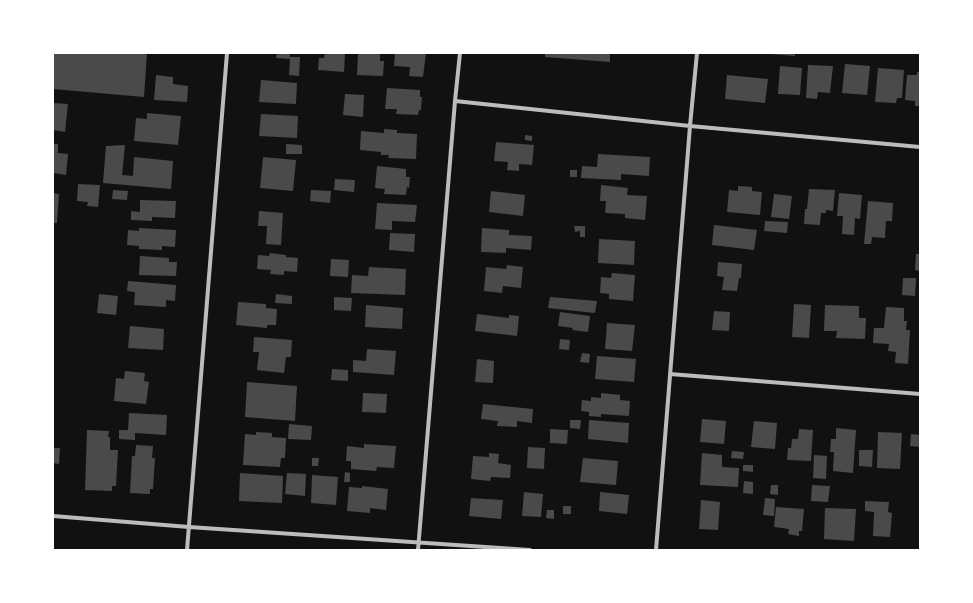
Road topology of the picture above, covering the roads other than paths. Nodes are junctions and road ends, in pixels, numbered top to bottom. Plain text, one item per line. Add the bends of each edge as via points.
1 (227, 53) edge
2 (460, 53) edge
3 (697, 53) edge
4 (455, 101) junction
5 (690, 126) junction
6 (920, 147) edge
7 (670, 374) junction
8 (920, 394) edge
9 (53, 516) edge
10 (189, 527) junction
11 (419, 542) junction
12 (187, 550) edge
13 (418, 550) edge
14 (530, 550) edge
15 (656, 550) edge

1 - 10 street
2 - 4 street
3 - 5 street
4 - 5 street
4 - 11 street
5 - 6 street
5 - 7 street
7 - 8 street
7 - 15 street
9 - 10 street
10 - 11 street
10 - 12 street
11 - 13 street
11 - 14 street

